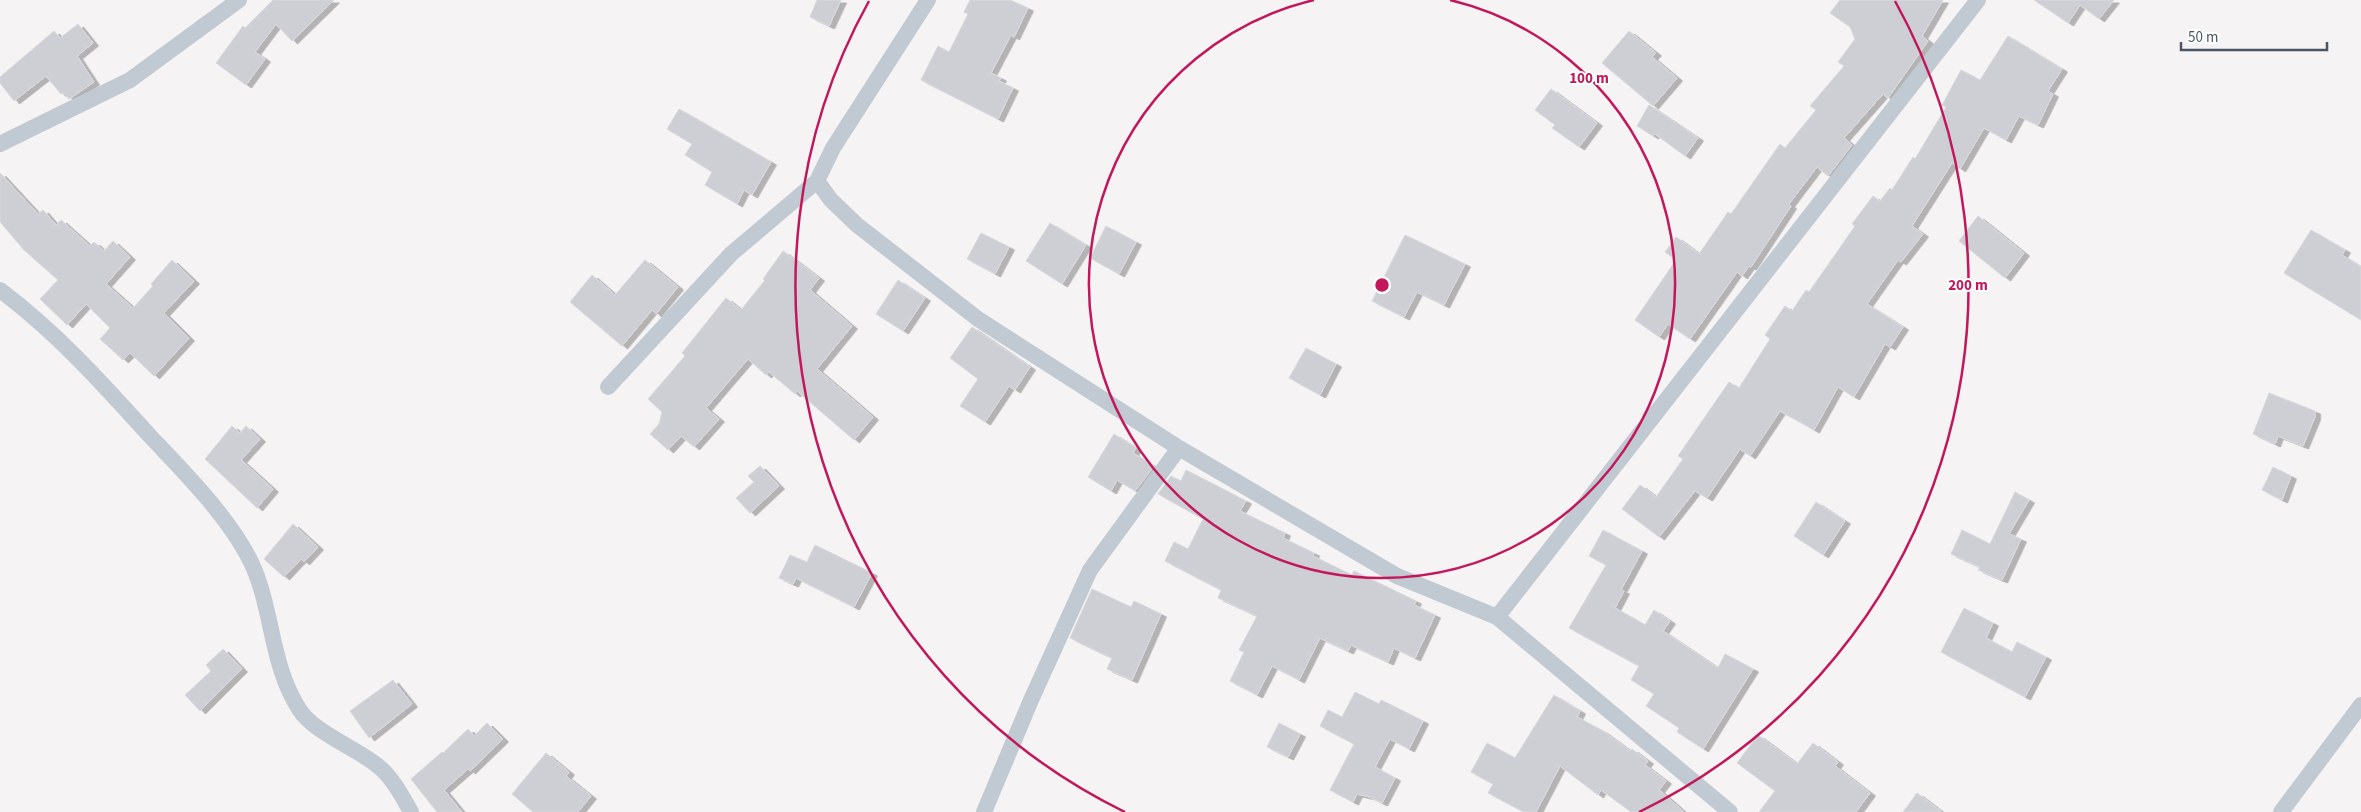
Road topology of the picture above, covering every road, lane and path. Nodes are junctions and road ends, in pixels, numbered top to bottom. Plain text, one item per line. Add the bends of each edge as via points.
1 (239, 0) edge
2 (928, 0) edge
3 (1978, 0) edge
4 (0, 144) edge
5 (817, 181) junction
6 (0, 290) edge
7 (608, 387) dead end
8 (1179, 448) junction
9 (1497, 617) junction
10 (2361, 705) edge
11 (410, 812) edge
12 (984, 812) edge
13 (1730, 812) edge
14 (2281, 812) edge

1 - 4 street via 130,80
2 - 5 street via 833,148
3 - 9 street
5 - 7 street via 731,254
5 - 8 street via 857,225 978,319
6 - 11 street via 48,328 74,354 231,529 257,577 284,679 300,711 380,767
8 - 9 street via 1397,576
8 - 12 street via 1090,570 1030,700
9 - 13 street
10 - 14 street

